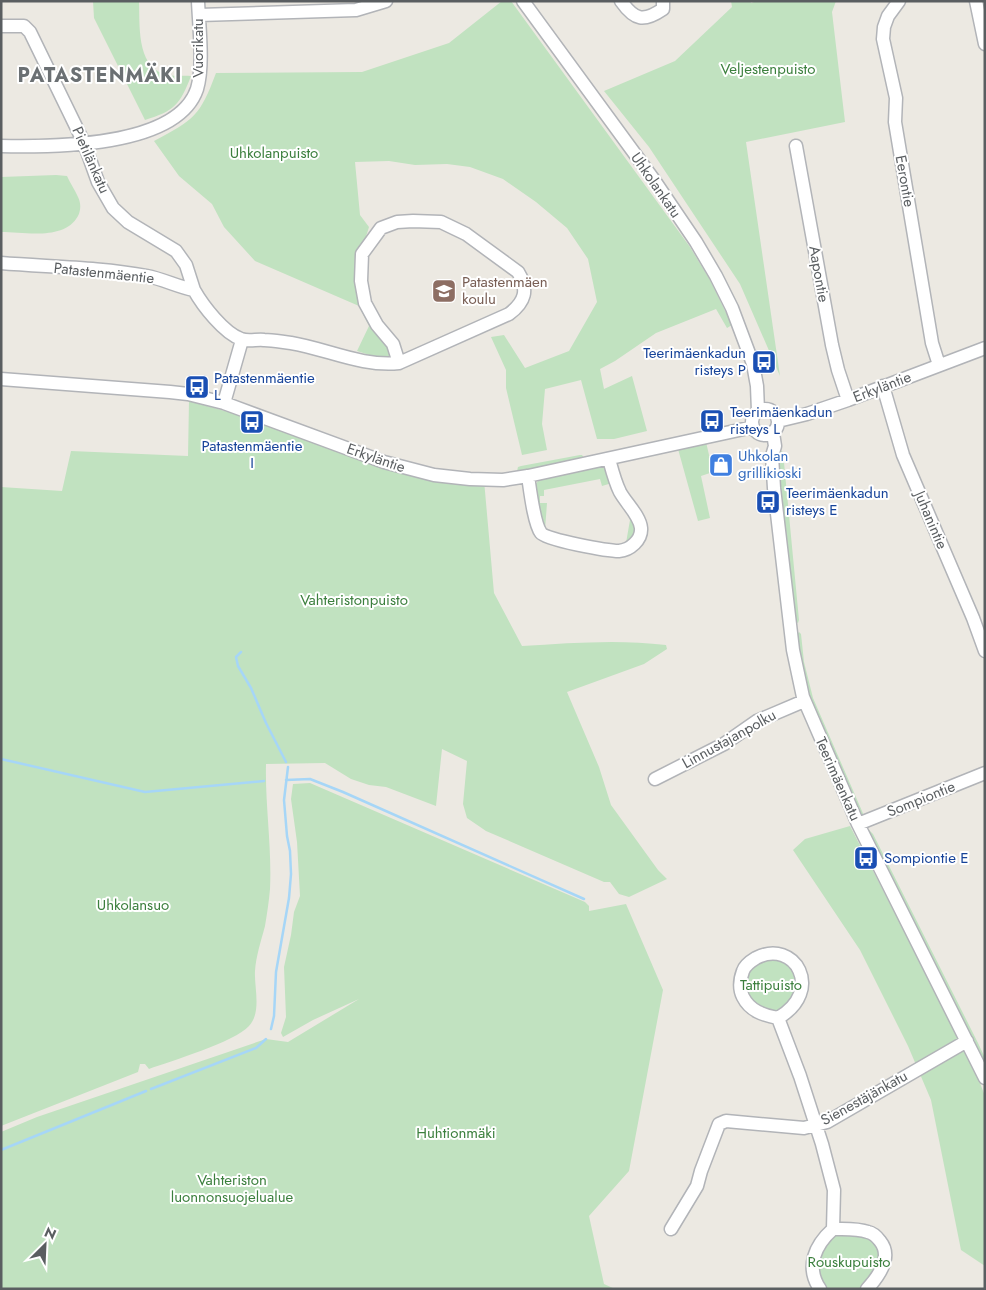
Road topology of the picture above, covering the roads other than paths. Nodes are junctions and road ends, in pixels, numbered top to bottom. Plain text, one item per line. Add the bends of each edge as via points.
1 (198, 1) edge
2 (386, 1) edge
3 (523, 1) edge
4 (621, 1) edge
5 (664, 1) edge
6 (899, 1) edge
7 (976, 1) edge
8 (199, 15) junction
9 (1, 26) edge
10 (985, 44) edge
11 (84, 143) junction
12 (1, 146) edge
13 (796, 146) dead end
14 (1, 263) edge
15 (194, 290) junction
16 (242, 340) junction
17 (985, 348) edge
18 (399, 362) junction
19 (939, 365) junction
20 (1, 379) edge
21 (883, 386) junction
22 (848, 400) junction
23 (224, 403) junction
24 (764, 410) junction
25 (766, 429) junction
26 (609, 459) junction
27 (528, 476) junction
28 (985, 651) edge
29 (804, 701) junction
30 (985, 773) edge
31 (655, 779) dead end
32 (858, 824) junction
33 (778, 1018) junction
34 (967, 1041) junction
35 (985, 1078) edge
36 (816, 1125) junction
37 (671, 1229) dead end
38 (833, 1229) junction
39 (820, 1289) edge
40 (867, 1289) edge

1 - 8 street, Vuorikatu
2 - 8 street via 356,10
3 - 24 street, Uhkolankatu via 696,242 732,308 753,364
4 - 5 street via 629,11 642,18 651,17 663,9
6 - 19 street, Eerontie via 888,16 883,39 896,98 895,122 932,344
7 - 10 street
8 - 11 street, Vuorikatu via 200,71 198,87 189,104 175,118 152,130
9 - 11 street, Pietilänkatu via 24,26 30,32
11 - 12 street, Vuorikatu via 53,147
11 - 15 street, Pietilänkatu via 98,182 113,208 128,222 176,251 186,265
13 - 22 street, Aapontie via 832,344
14 - 15 street, Patastenmäentie via 124,272
15 - 16 street via 226,330
16 - 18 street via 293,344 372,364
16 - 23 street
17 - 19 street, Erkyläntie
18 - 18 street via 509,314 520,306 525,291 524,281 518,272 466,234 441,222 397,222 381,228 362,254 360,281 365,303 393,344
19 - 21 street, Erkyläntie
20 - 23 street, Erkyläntie via 170,392
21 - 22 street, Erkyläntie
21 - 28 street, Juhanintie via 903,455
22 - 25 street, Erkyläntie
23 - 27 street, Erkyläntie via 384,462 434,476 503,480
24 - 25 street, Teerimäenkatu via 776,414
24 - 25 street via 753,417
25 - 26 street, Erkyläntie
25 - 29 street, Teerimäenkatu via 766,448 772,456 793,650
26 - 27 street, Erkyläntie
26 - 27 street via 619,490 641,529 633,546 618,551 544,536 537,526
29 - 31 street, Linnustajanpolku via 763,718 724,744
29 - 32 street, Teerimäenkatu
30 - 32 street, Sompiontie
32 - 34 street, Teerimäenkatu
33 - 33 street via 755,1011 741,993 743,968 765,954 785,956 799,970 802,981 799,998 787,1013
33 - 36 street
34 - 35 street, Teerimäenkatu
34 - 36 street, Sienestäjänkatu via 827,1122
36 - 37 street, Sienestäjänkatu via 804,1128 726,1121 719,1124 697,1186
36 - 38 street via 834,1190
38 - 39 street via 814,1254 814,1280
38 - 40 street via 869,1232 884,1246 886,1260

